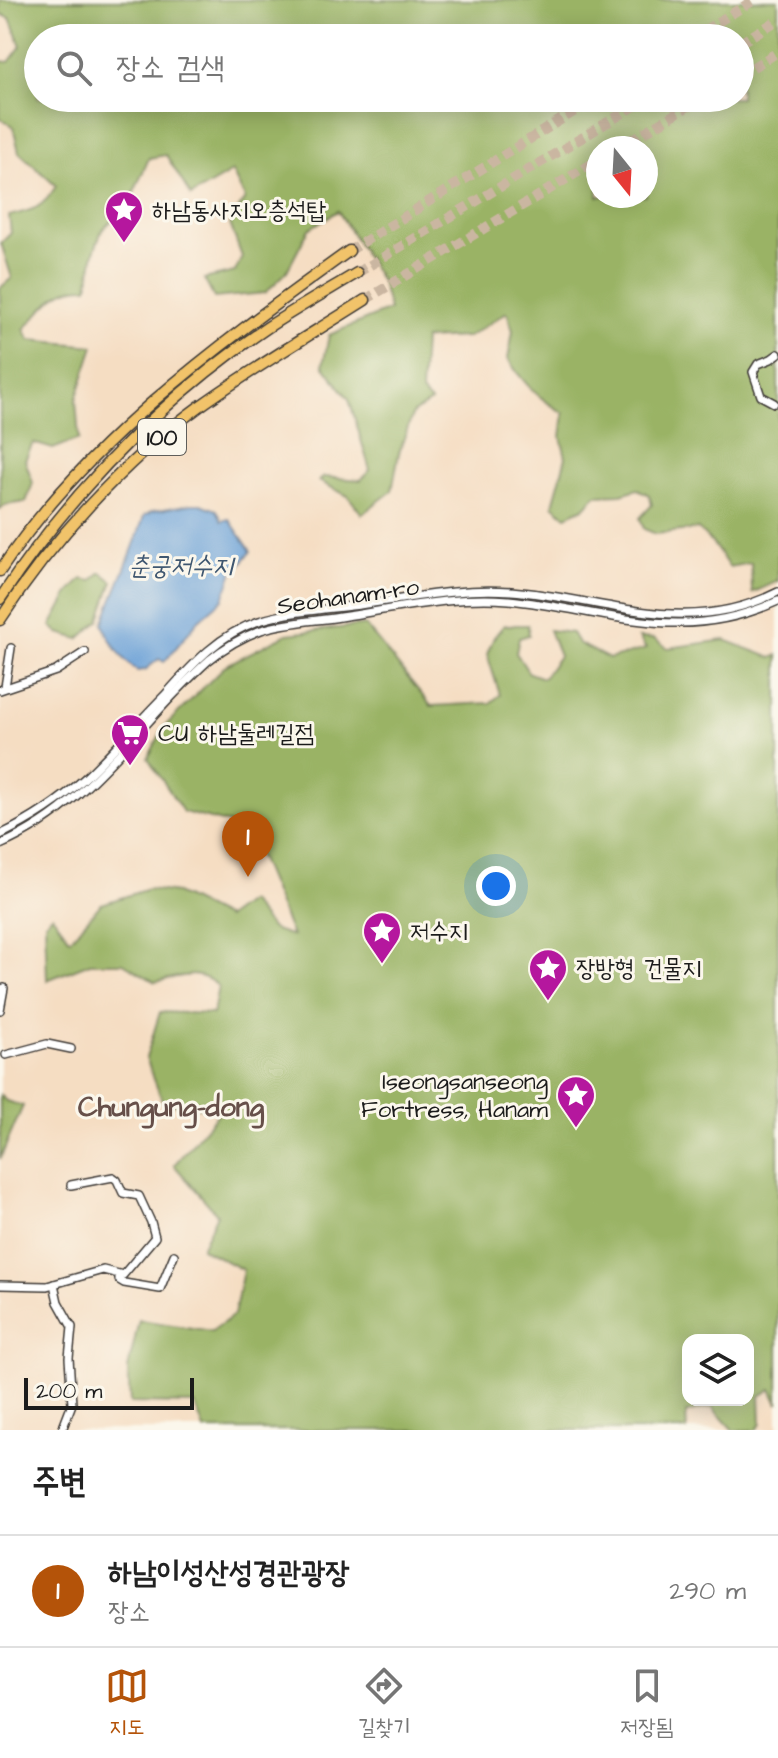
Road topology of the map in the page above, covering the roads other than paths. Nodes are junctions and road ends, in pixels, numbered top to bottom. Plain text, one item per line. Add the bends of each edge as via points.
1 (349, 251) tunnel mouth
2 (357, 273) tunnel mouth
3 (365, 300) tunnel mouth
4 (778, 354) edge
5 (774, 403) dead end
6 (0, 571) edge
7 (778, 592) edge
8 (0, 599) edge
9 (778, 601) edge
10 (0, 620) edge
11 (11, 648) dead end
12 (85, 652) dead end
13 (2, 688) edge
14 (0, 835) edge
15 (0, 845) edge
16 (4, 988) dead end
17 (0, 1010) edge
18 (71, 1049) dead end
19 (6, 1055) dead end
20 (71, 1185) dead end
21 (174, 1255) dead end
22 (119, 1276) junction
23 (54, 1284) junction
24 (0, 1285) edge
25 (62, 1430) edge

1 - 6 highway, 100 via 248,325 135,419 87,465
2 - 8 highway, 100 via 269,327 146,425 73,501
3 - 10 highway, 100 via 199,406 154,443 47,555
4 - 5 street via 753,372 761,396
7 - 14 street, Seohanam-ro via 718,611 659,615 550,595 476,591 259,621 224,638 192,664 77,785
9 - 15 street, Seohanam-ro via 722,620 679,625 491,600 266,628 209,660 68,805
11 - 13 street
12 - 13 street via 56,671
16 - 17 street
18 - 19 street via 47,1044
20 - 22 street via 113,1177 123,1193 139,1196 146,1208 155,1237
21 - 22 street via 160,1289 124,1283
22 - 23 street via 103,1270
23 - 24 street
23 - 25 street via 72,1327 72,1404

